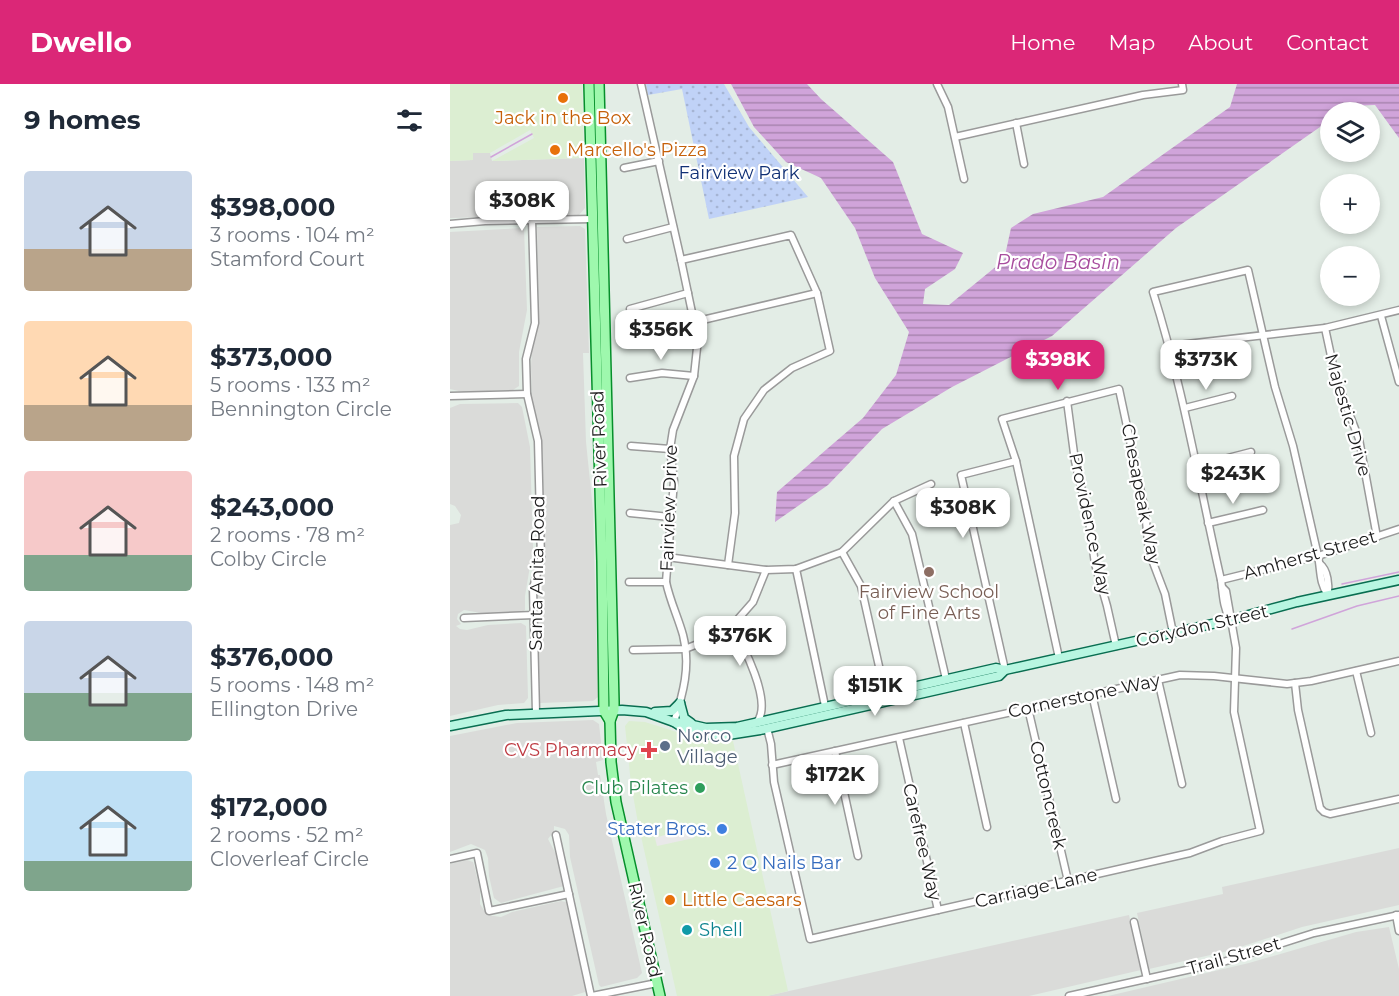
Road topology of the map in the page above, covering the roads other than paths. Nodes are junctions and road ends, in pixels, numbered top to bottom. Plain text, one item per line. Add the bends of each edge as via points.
1 (589, 84) edge
2 (599, 84) edge
3 (641, 84) edge
4 (937, 84) edge
5 (1183, 87) edge
6 (1016, 123) junction
7 (956, 136) junction
8 (659, 161) junction
9 (1024, 164) dead end
10 (624, 168) dead end
11 (964, 179) dead end
12 (593, 219) junction
13 (532, 220) junction
14 (450, 224) edge
15 (673, 227) junction
16 (627, 239) dead end
17 (681, 260) junction
18 (688, 293) junction
19 (817, 293) junction
20 (630, 309) dead end
21 (1399, 310) edge
22 (1381, 316) junction
23 (694, 322) junction
24 (1325, 328) junction
25 (1263, 336) junction
26 (1170, 346) junction
27 (694, 376) junction
28 (630, 378) dead end
29 (1399, 382) edge
30 (527, 394) junction
31 (450, 396) edge
32 (1232, 396) dead end
33 (1067, 401) junction
34 (1185, 408) junction
35 (631, 446) dead end
36 (670, 448) junction
37 (1251, 452) dead end
38 (1016, 461) junction
39 (1197, 466) junction
40 (931, 484) dead end
41 (894, 501) junction
42 (1263, 510) dead end
43 (630, 513) dead end
44 (670, 518) junction
45 (1208, 523) junction
46 (1399, 529) edge
47 (1377, 537) junction
48 (842, 552) junction
49 (1318, 556) junction
50 (667, 557) junction
51 (729, 565) junction
52 (796, 569) junction
53 (766, 570) junction
54 (1399, 580) edge
55 (629, 582) dead end
56 (666, 582) junction
57 (1221, 584) junction
58 (1328, 596) junction
59 (534, 615) junction
60 (464, 618) dead end
61 (1230, 621) junction
62 (730, 627) junction
63 (1173, 633) junction
64 (1116, 646) junction
65 (685, 649) junction
66 (633, 650) dead end
67 (1059, 658) junction
68 (1399, 662) edge
69 (1005, 670) junction
70 (1356, 671) junction
71 (1234, 678) junction
72 (946, 679) junction
73 (1158, 680) junction
74 (1295, 683) junction
75 (885, 693) junction
76 (1092, 694) junction
77 (761, 702) junction
78 (680, 703) junction
79 (825, 706) junction
80 (1028, 708) junction
81 (614, 710) junction
82 (604, 711) junction
83 (646, 712) junction
84 (536, 713) junction
85 (794, 714) junction
86 (776, 718) junction
87 (610, 721) junction
88 (674, 722) junction
89 (757, 722) junction
90 (964, 723) junction
91 (450, 726) edge
92 (706, 728) junction
93 (767, 728) junction
94 (1371, 733) dead end
95 (899, 738) junction
96 (835, 751) junction
97 (772, 765) junction
98 (1182, 784) dead end
99 (1116, 799) dead end
100 (1399, 799) edge
101 (987, 827) dead end
102 (556, 835) dead end
103 (858, 856) dead end
104 (450, 859) edge
105 (1068, 881) junction
106 (569, 894) junction
107 (938, 910) junction
108 (1398, 915) edge
109 (1134, 922) dead end
110 (1399, 931) edge
111 (1147, 979) junction
112 (657, 982) junction
113 (592, 996) edge
114 (660, 996) edge
115 (1069, 996) edge

1 - 12 main road, River Road
2 - 81 main road, River Road
3 - 8 street, Fairview Drive
4 - 7 street
5 - 6 street
6 - 7 street
6 - 9 street
7 - 11 street
8 - 10 street
8 - 15 street, Fairview Drive
12 - 13 street
12 - 82 main road, River Road
13 - 14 street
13 - 30 street, Santa Anita Road via 535,323 526,359
15 - 16 street
15 - 17 street, Fairview Drive
17 - 18 street, Fairview Drive
17 - 19 street via 791,235
18 - 20 street
18 - 23 street, Fairview Drive
19 - 23 street
19 - 51 street via 830,351 792,368 764,390 744,419 734,456 735,513
21 - 22 street
22 - 24 street
22 - 29 street
23 - 27 street, Fairview Drive
24 - 25 street
24 - 47 street, Majestic Drive via 1336,379 1359,439
25 - 26 street
25 - 26 street via 1248,270 1153,292
25 - 49 street
26 - 34 street
27 - 28 street via 662,373
27 - 36 street, Fairview Drive
30 - 31 street
30 - 59 street, Santa Anita Road via 538,441 541,559 533,588
32 - 34 street
33 - 38 street via 1002,419
33 - 63 street, Chesapeak Way via 1119,389 1145,512 1149,552 1165,594
33 - 64 street, Providence Way via 1095,564
34 - 39 street
35 - 36 street
36 - 44 street, Fairview Drive via 674,481
37 - 39 street
38 - 67 street
38 - 69 street via 961,476
39 - 45 street
40 - 41 street
41 - 48 street
41 - 72 street via 912,534
42 - 45 street
43 - 44 street
44 - 50 street, Fairview Drive
45 - 57 street
46 - 47 street, Amherst Street
47 - 49 street, Amherst Street
48 - 52 street
48 - 75 street via 861,586
49 - 57 street, Amherst Street
49 - 58 street via 1324,567
50 - 51 street
50 - 56 street, Fairview Drive
51 - 53 street
52 - 53 street
52 - 79 street
53 - 62 street via 753,602
54 - 58 main road, Corydon Street
55 - 56 street
56 - 65 street, Fairview Drive
57 - 61 street via 1226,591
58 - 61 main road, Corydon Street
59 - 60 street
59 - 84 street, Santa Anita Road
61 - 63 main road, Corydon Street
61 - 71 street via 1236,648
62 - 65 street via 705,643
62 - 77 street via 748,655
63 - 64 main road, Corydon Street
64 - 67 main road, Corydon Street
65 - 66 street
65 - 78 street, Fairview Drive via 687,671
67 - 69 main road, Corydon Street
68 - 70 street, Cornerstone Way
69 - 72 main road, Corydon Street via 996,668
69 - 93 main road, Corydon Street via 999,676
70 - 74 street, Cornerstone Way
70 - 94 street
71 - 73 street, Cornerstone Way via 1180,675
71 - 74 street, Cornerstone Way
71 - 105 street, Carriage Lane via 1234,712 1260,831 1190,853
72 - 75 main road, Corydon Street
73 - 76 street, Cornerstone Way
73 - 98 street
74 - 100 street via 1318,802 1324,812
75 - 79 main road, Corydon Street
76 - 80 street, Cornerstone Way
76 - 99 street
77 - 86 street via 767,714
77 - 89 street
78 - 83 main road via 669,712
78 - 88 street, Fairview Drive
78 - 92 main road via 684,718
79 - 85 main road, Corydon Street
80 - 90 street, Cornerstone Way
80 - 105 street, Cottoncreek
81 - 82 main road, Corydon Street
81 - 83 main road, Corydon Street
81 - 87 main road, River Road
82 - 84 main road, Corydon Street
82 - 87 main road, River Road
83 - 88 main road, Corydon Street
84 - 91 main road, Corydon Street
85 - 86 main road, Corydon Street
85 - 93 street, Corydon Street
86 - 89 main road, Corydon Street
87 - 112 main road, River Road via 616,802
88 - 92 main road, Corydon Street
88 - 93 main road, Corydon Street via 683,729 718,735
89 - 92 main road, Corydon Street via 724,729
89 - 93 street
90 - 95 street, Cornerstone Way
90 - 101 street
93 - 97 street
95 - 96 street, Cornerstone Way
95 - 107 street, Carefree Way
96 - 97 street, Cornerstone Way
96 - 103 street
97 - 107 street, Carriage Lane via 810,939
102 - 106 street
104 - 106 street via 477,853 489,911
105 - 107 street, Carriage Lane
106 - 113 street
108 - 110 street
108 - 111 street, Trail Street via 1314,933 1231,959
109 - 111 street
111 - 115 street, Trail Street
112 - 113 street
112 - 114 main road, River Road

